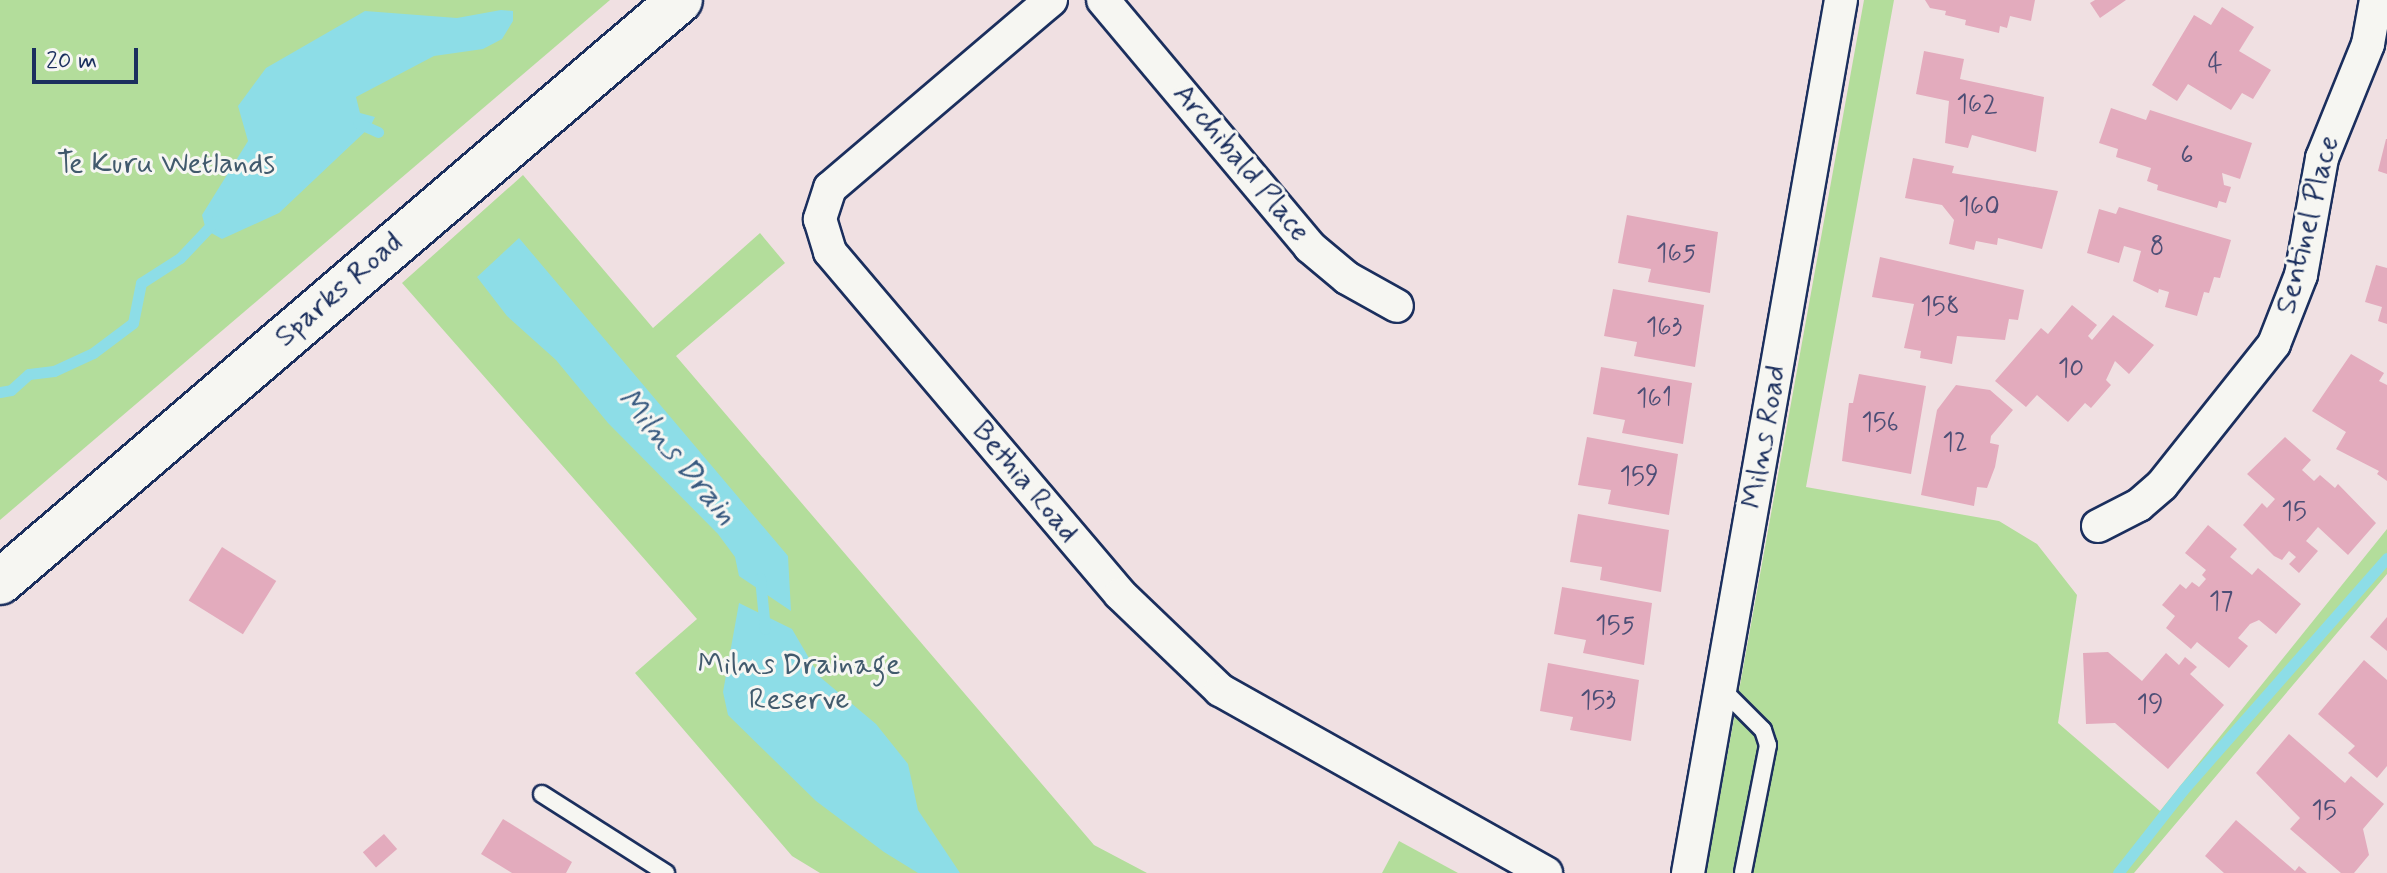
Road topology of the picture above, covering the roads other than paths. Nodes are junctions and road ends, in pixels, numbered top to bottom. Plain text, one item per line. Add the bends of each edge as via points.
1 (680, 0) edge
2 (1051, 0) edge
3 (1103, 0) edge
4 (1841, 0) edge
5 (2376, 0) edge
6 (1397, 306) dead end
7 (2098, 526) dead end
8 (0, 582) edge
9 (1721, 688) junction
10 (542, 794) dead end
11 (666, 873) edge
12 (1546, 873) edge
13 (1688, 873) edge
14 (1743, 873) edge

1 - 8 main road, Sparks Road
2 - 12 street, Bethia Road via 830,188 820,219 830,252 1120,594 1220,690
3 - 6 street, Archibald Place via 1310,247 1347,278
4 - 9 street, Milns Road
5 - 7 street, Sentinel Place via 2360,66 2322,158 2301,275 2274,344 2162,485 2139,505
9 - 13 street, Milns Road
9 - 14 lane via 1763,730 1768,745
10 - 11 lane

